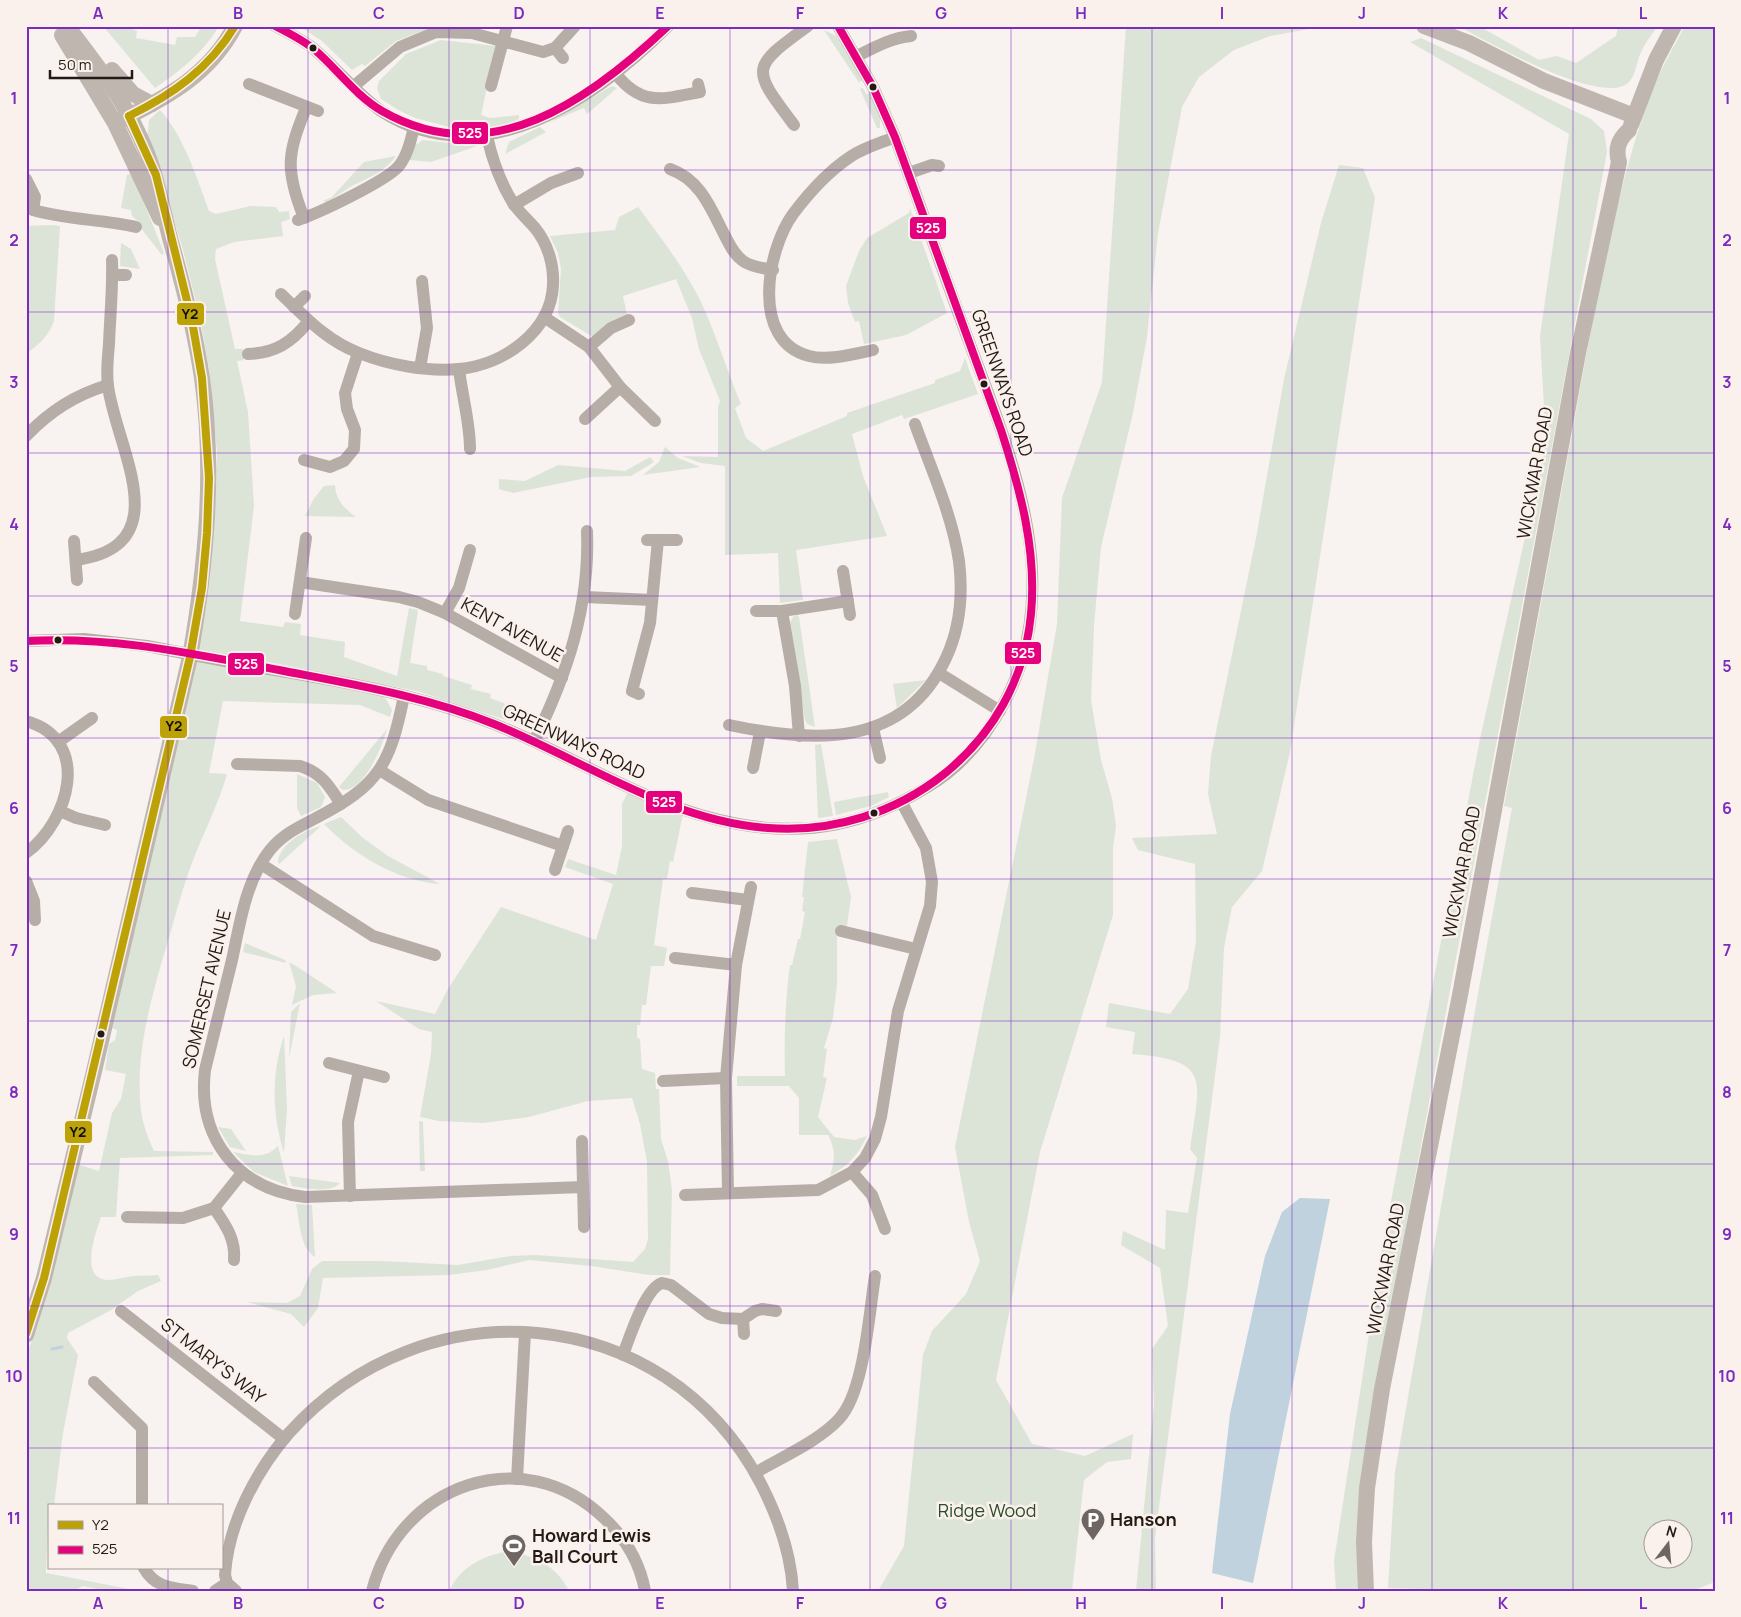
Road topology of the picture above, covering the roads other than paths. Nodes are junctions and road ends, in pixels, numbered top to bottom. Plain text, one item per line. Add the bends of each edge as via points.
1 (57, 26) edge
2 (68, 26) edge
3 (235, 26) edge
4 (275, 26) edge
5 (507, 26) edge
6 (575, 26) edge
7 (668, 26) edge
8 (808, 26) edge
9 (838, 26) edge
10 (1424, 26) edge
11 (1674, 26) edge
12 (896, 32) edge
13 (911, 36) dead end
14 (503, 41) junction
15 (857, 56) junction
16 (616, 74) junction
17 (249, 84) dead end
18 (698, 84) dead end
19 (354, 86) junction
20 (491, 86) dead end
21 (152, 104) junction
22 (794, 118) dead end
23 (122, 119) junction
24 (1631, 123) junction
25 (414, 127) junction
26 (487, 136) junction
27 (896, 137) junction
28 (938, 166) dead end
29 (670, 169) dead end
30 (572, 172) dead end
31 (909, 173) junction
32 (26, 179) edge
33 (514, 205) junction
34 (30, 213) edge
35 (136, 227) dead end
36 (112, 260) dead end
37 (773, 270) junction
38 (112, 274) junction
39 (126, 275) dead end
40 (422, 280) dead end
41 (281, 294) dead end
42 (305, 296) dead end
43 (294, 306) junction
44 (544, 318) junction
45 (629, 320) dead end
46 (308, 322) junction
47 (589, 347) junction
48 (873, 350) dead end
49 (358, 353) junction
50 (248, 354) dead end
51 (420, 368) junction
52 (459, 369) junction
53 (108, 384) junction
54 (620, 386) junction
55 (585, 419) dead end
56 (656, 421) dead end
57 (914, 424) dead end
58 (26, 436) edge
59 (470, 449) dead end
60 (304, 460) dead end
61 (587, 531) dead end
62 (306, 538) dead end
63 (677, 540) dead end
64 (74, 541) dead end
65 (470, 550) dead end
66 (76, 560) junction
67 (843, 571) dead end
68 (77, 580) dead end
69 (300, 582) junction
70 (585, 597) junction
71 (652, 600) junction
72 (848, 602) junction
73 (756, 611) dead end
74 (782, 611) junction
75 (445, 613) junction
76 (294, 614) dead end
77 (850, 615) dead end
78 (26, 641) edge
79 (939, 673) junction
80 (562, 678) junction
81 (639, 694) dead end
82 (404, 696) junction
83 (1000, 710) junction
84 (92, 718) dead end
85 (26, 721) edge
86 (728, 725) dead end
87 (873, 728) junction
88 (760, 732) junction
89 (798, 736) junction
90 (534, 741) junction
91 (58, 742) junction
92 (880, 758) dead end
93 (245, 760) dead end
94 (753, 768) dead end
95 (381, 770) junction
96 (902, 803) junction
97 (341, 804) junction
98 (60, 811) junction
99 (98, 819) dead end
100 (568, 831) dead end
101 (563, 846) junction
102 (26, 853) edge
103 (260, 864) junction
104 (555, 870) dead end
105 (26, 881) edge
106 (692, 893) dead end
107 (35, 920) dead end
108 (850, 929) dead end
109 (916, 949) junction
110 (435, 955) dead end
111 (675, 958) dead end
112 (736, 965) junction
113 (329, 1063) dead end
114 (359, 1071) junction
115 (384, 1077) dead end
116 (726, 1078) junction
117 (663, 1081) dead end
118 (582, 1141) dead end
119 (852, 1172) junction
120 (242, 1173) junction
121 (583, 1187) junction
122 (728, 1193) junction
123 (685, 1195) dead end
124 (350, 1196) junction
125 (214, 1208) junction
126 (136, 1213) dead end
127 (584, 1227) dead end
128 (885, 1229) dead end
129 (238, 1253) dead end
130 (875, 1276) dead end
131 (121, 1311) dead end
132 (776, 1311) dead end
133 (743, 1319) junction
134 (525, 1333) junction
135 (744, 1334) dead end
136 (26, 1335) edge
137 (622, 1355) junction
138 (94, 1382) dead end
139 (284, 1439) junction
140 (755, 1473) junction
141 (516, 1479) junction
142 (142, 1504) edge
143 (145, 1570) edge
144 (231, 1587) edge
145 (193, 1591) edge
146 (215, 1591) edge
147 (372, 1591) edge
148 (645, 1591) edge
149 (794, 1591) edge
150 (1366, 1591) edge

1 - 23 main road
2 - 21 main road via 95,47 126,88
2 - 23 main road
3 - 21 main road via 201,72
4 - 19 street via 313,48
5 - 14 street
6 - 14 street via 559,53 536,51
7 - 16 street
8 - 22 street via 773,52 762,70 766,88
9 - 15 street, GREENWAYS ROAD
10 - 24 main road via 1469,43
11 - 24 main road, WICKWAR ROAD via 1656,60
12 - 13 street
12 - 15 street
14 - 19 street via 472,33 436,32 400,47
14 - 20 street
15 - 27 street, GREENWAYS ROAD
16 - 18 street via 640,96 653,100 700,92
16 - 26 street via 528,124
17 - 25 street via 312,109 294,137 290,162 301,219 323,211 393,172 403,160
19 - 25 street via 380,110
21 - 23 main road
23 - 136 main road via 156,175 192,321 205,405 209,478 202,588 186,674 101,1040 44,1278
24 - 150 main road, WICKWAR ROAD via 1629,147 1619,162 1580,343 1382,1389 1367,1488
25 - 26 street via 459,137
26 - 33 street via 497,171
27 - 31 street, GREENWAYS ROAD
27 - 37 street via 850,157 802,202 785,228
28 - 31 street
29 - 37 street via 703,193 741,260
30 - 33 street
31 - 83 street, GREENWAYS ROAD via 1012,464 1028,529 1033,569 1031,621 1018,671
32 - 34 street via 35,197
33 - 44 street via 536,229 549,256 553,286
34 - 35 street via 106,220
36 - 38 street
37 - 48 street via 771,316 774,327 787,344 797,352 821,358
38 - 39 street
38 - 53 street
40 - 51 street via 427,328
41 - 43 street
42 - 43 street
43 - 46 street
44 - 47 street
44 - 52 street via 524,342 509,352 494,360
45 - 47 street via 611,328
46 - 49 street
46 - 50 street via 286,345
47 - 54 street
49 - 51 street
49 - 60 street via 345,393 355,430 356,442 351,456 330,472
51 - 52 street
52 - 59 street
53 - 58 street via 59,406
53 - 66 street via 132,478 136,509 129,530 118,545 95,557
54 - 55 street
54 - 56 street
57 - 79 street via 920,453 952,527 961,583 958,619
61 - 70 street, KENT AVENUE
62 - 69 street
63 - 71 street via 652,540
64 - 66 street
65 - 75 street, KENT AVENUE via 459,588
66 - 68 street
67 - 72 street
69 - 75 street, KENT AVENUE via 399,596
69 - 76 street
70 - 71 street
70 - 80 street, KENT AVENUE
71 - 81 street via 650,622 632,691
72 - 74 street
72 - 77 street
73 - 74 street
74 - 89 street via 795,686
75 - 80 street, KENT AVENUE
78 - 82 street, GREENWAYS ROAD, bridge via 84,639 146,646
79 - 83 street
79 - 87 street via 918,702 904,713
80 - 90 street, KENT AVENUE
82 - 90 street, GREENWAYS ROAD via 450,708
82 - 95 street, SOMERSET AVENUE via 392,746
83 - 96 street, GREENWAYS ROAD via 981,741 947,775
84 - 91 street
85 - 91 street via 45,729
86 - 88 street
87 - 89 street
87 - 92 street
88 - 89 street
88 - 94 street
90 - 96 street, GREENWAYS ROAD via 661,801 736,824 780,829 827,827 874,815
91 - 98 street via 64,752 68,774 66,796
93 - 97 street via 310,769 324,778
95 - 97 street, SOMERSET AVENUE
95 - 101 street via 428,800
96 - 109 street via 926,848 932,882 930,906
97 - 103 street, SOMERSET AVENUE via 297,826
98 - 99 street
98 - 102 street via 40,840
100 - 101 street
101 - 104 street
103 - 110 street via 355,932
103 - 120 street, SOMERSET AVENUE via 252,881 237,938 203,1083 206,1112 215,1140
105 - 107 street
106 - 112 street via 750,894
108 - 109 street
109 - 119 street via 898,1010 875,1139 865,1158
111 - 112 street
112 - 116 street
113 - 114 street
114 - 115 street
114 - 124 street via 348,1122
116 - 117 street
116 - 122 street
118 - 121 street
119 - 122 street via 818,1190
119 - 128 street via 872,1195
120 - 124 street, SOMERSET AVENUE via 266,1187 293,1196
120 - 125 street
121 - 124 street, SOMERSET AVENUE
121 - 127 street
122 - 123 street
125 - 126 street via 183,1218
125 - 129 street via 229,1230
130 - 140 street via 856,1388 847,1409 828,1430
131 - 139 street, ST MARY'S WAY
132 - 133 street via 762,1309
133 - 135 street
133 - 137 street via 715,1316 671,1285 662,1283 647,1299
134 - 137 street via 582,1341
134 - 139 street via 460,1335 398,1353 330,1393
134 - 141 street
137 - 140 street via 651,1370 696,1402 731,1437
138 - 142 street via 142,1428
139 - 144 street via 260,1473 240,1515 225,1565
140 - 149 street via 780,1528
141 - 147 street via 473,1483 443,1495 420,1510 390,1545
141 - 148 street via 554,1486 598,1512 623,1538
143 - 145 street via 149,1577 166,1588
144 - 146 street

